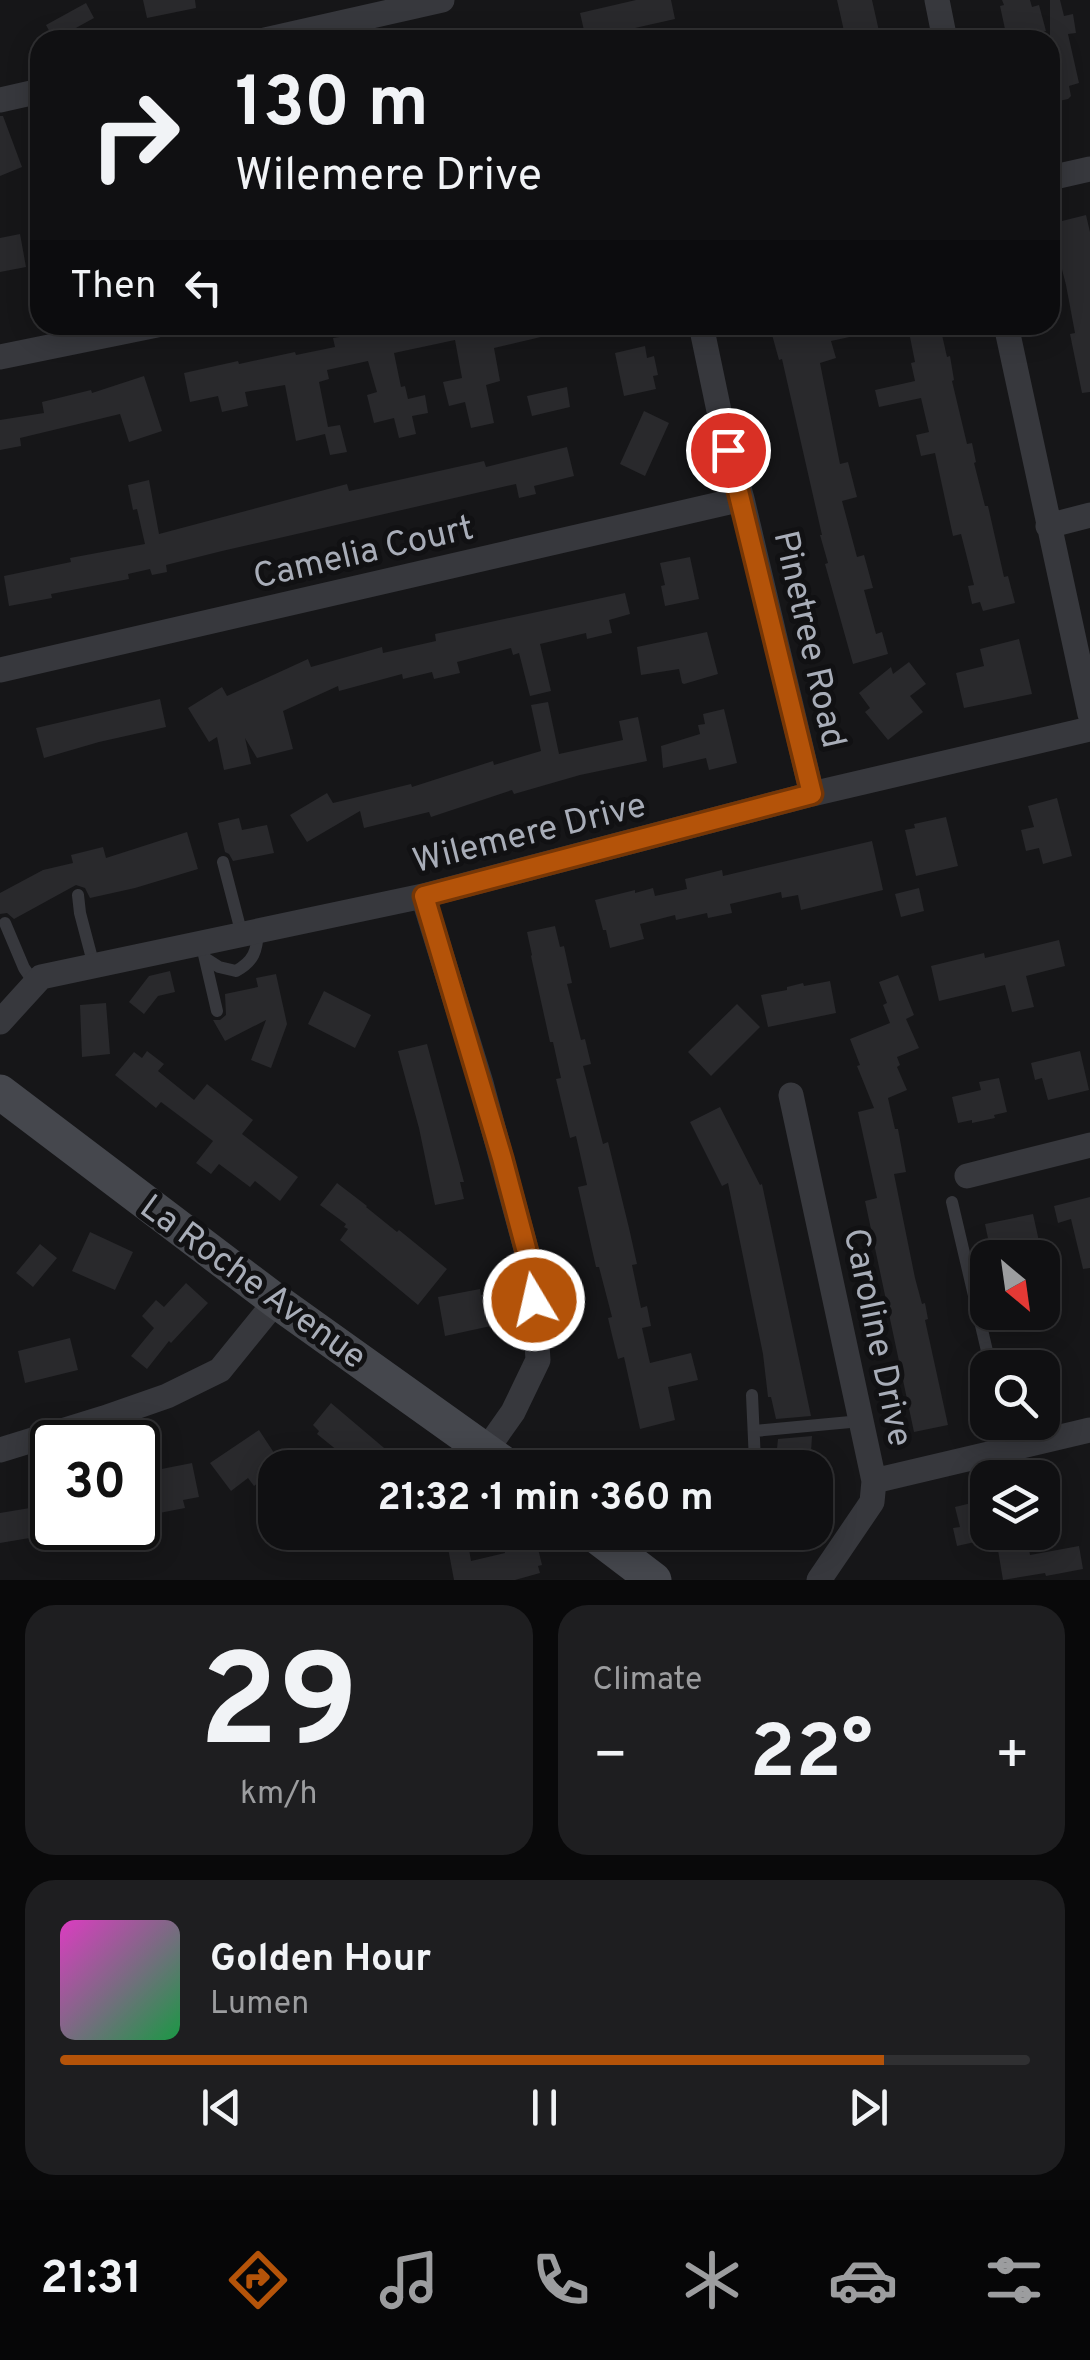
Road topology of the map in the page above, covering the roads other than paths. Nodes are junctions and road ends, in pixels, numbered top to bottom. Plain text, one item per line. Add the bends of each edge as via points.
1 (442, 0) edge
2 (936, 0) edge
3 (309, 30) edge
4 (943, 30) edge
5 (30, 93) edge
6 (0, 100) edge
7 (1090, 169) edge
8 (1060, 176) edge
9 (108, 335) edge
10 (703, 335) edge
11 (1008, 335) edge
12 (0, 357) edge
13 (742, 500) junction
14 (1090, 515) edge
15 (1048, 526) junction
16 (0, 670) edge
17 (1090, 714) edge
18 (1090, 729) edge
19 (812, 794) junction
20 (223, 862) dead end
21 (78, 895) dead end
22 (424, 896) junction
23 (5, 924) dead end
24 (250, 933) junction
25 (202, 950) junction
26 (94, 966) junction
27 (35, 984) junction
28 (217, 1011) dead end
29 (0, 1022) edge
30 (0, 1092) edge
31 (791, 1095) dead end
32 (1082, 1147) edge
33 (967, 1176) dead end
34 (952, 1202) dead end
35 (276, 1301) junction
36 (987, 1350) edge
37 (752, 1395) dead end
38 (861, 1421) junction
39 (755, 1430) junction
40 (1090, 1430) edge
41 (1060, 1432) edge
42 (991, 1440) edge
43 (0, 1450) edge
44 (487, 1450) edge
45 (501, 1450) edge
46 (756, 1450) edge
47 (874, 1481) junction
48 (615, 1550) edge
49 (654, 1580) edge
50 (819, 1580) edge

1 - 3 street
2 - 4 street
5 - 6 street
7 - 8 street
9 - 12 street
10 - 13 street, Pinetree Road
11 - 15 street
13 - 16 street, Camelia Court
13 - 19 street, Pinetree Road
14 - 15 street
15 - 17 street
18 - 19 street, Wilemere Drive
19 - 22 street, Wilemere Drive
20 - 24 lane
21 - 26 lane
22 - 24 street, Wilemere Drive
22 - 45 street via 532,1271 538,1360
23 - 27 lane
24 - 25 street, Wilemere Drive
25 - 26 street, Wilemere Drive
25 - 28 lane
26 - 27 street, Wilemere Drive
27 - 29 street, Wilemere Drive
30 - 35 main road, La Roche Avenue
31 - 38 street, Caroline Drive
32 - 33 street
34 - 36 lane
35 - 43 street via 220,1370 167,1396
35 - 44 main road, La Roche Avenue
37 - 39 lane
38 - 39 lane
38 - 47 street, Caroline Drive
39 - 46 lane
40 - 41 street
42 - 47 street
47 - 50 street, Caroline Drive via 872,1502
48 - 49 main road

